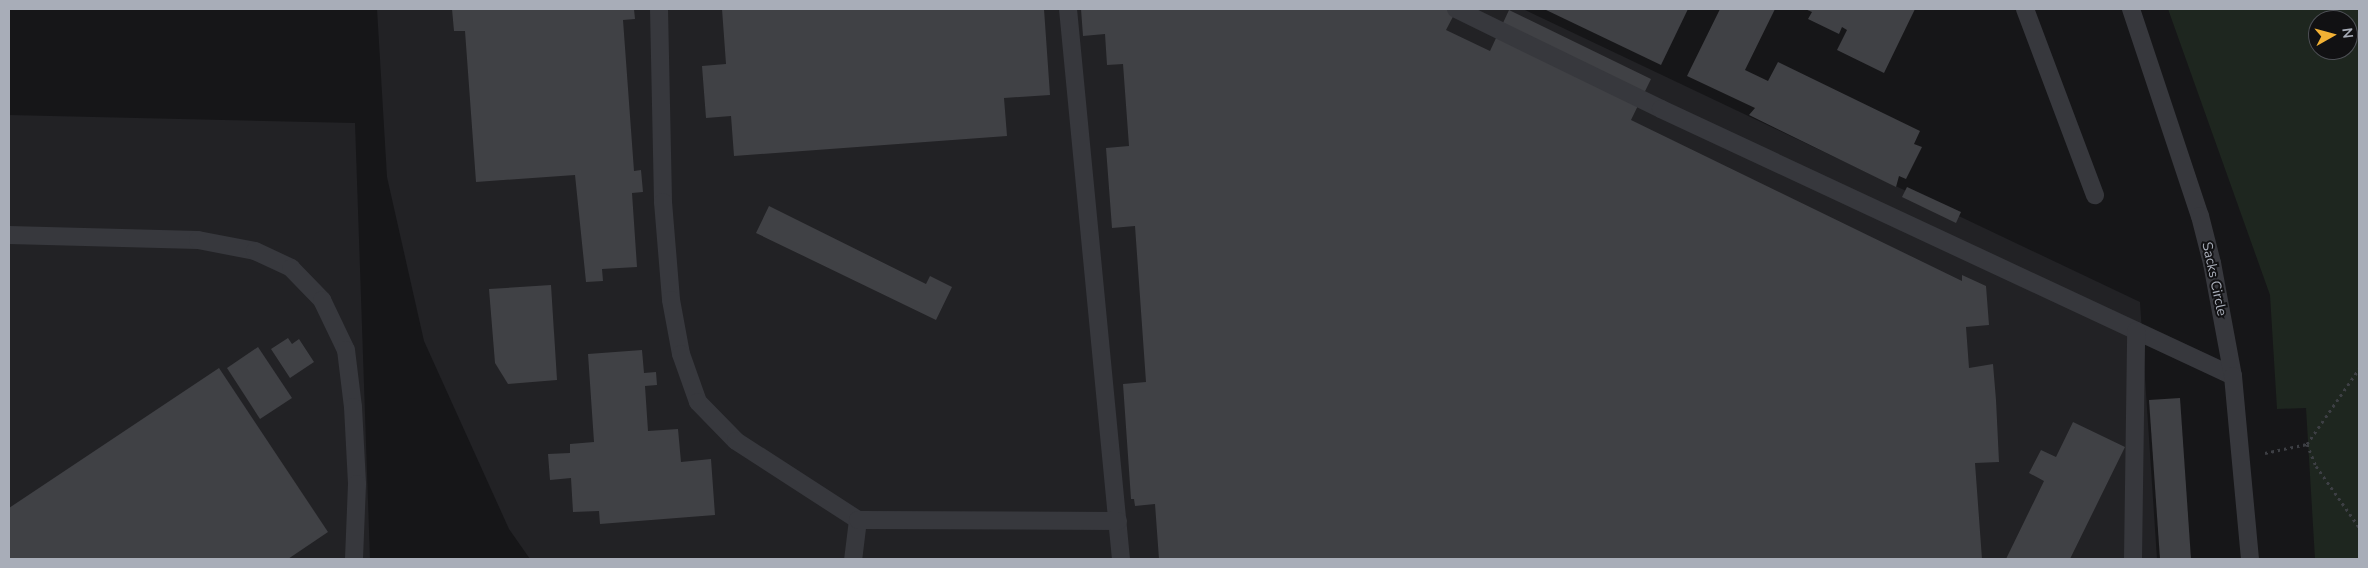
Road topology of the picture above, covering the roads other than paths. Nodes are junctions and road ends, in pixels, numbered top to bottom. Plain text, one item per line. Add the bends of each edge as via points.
1 (659, 9) edge
2 (1068, 9) edge
3 (1456, 9) edge
4 (2025, 9) edge
5 (2130, 9) edge
6 (2095, 195) dead end
7 (9, 235) edge
8 (2136, 331) junction
9 (2234, 376) junction
10 (858, 520) junction
11 (1118, 522) junction
12 (354, 559) edge
13 (853, 559) edge
14 (1121, 559) edge
15 (2134, 559) edge
16 (2250, 559) edge

1 - 10 lane via 663,202 671,300 681,354 698,402 736,441
2 - 11 lane
3 - 8 lane
4 - 6 lane
5 - 9 lane, Sacks Circle via 2200,216
7 - 12 lane via 198,240 255,251 291,268 322,300 346,350 357,484
8 - 9 lane
8 - 15 lane
9 - 16 lane, Sacks Circle
10 - 11 lane
10 - 13 lane
11 - 14 lane

